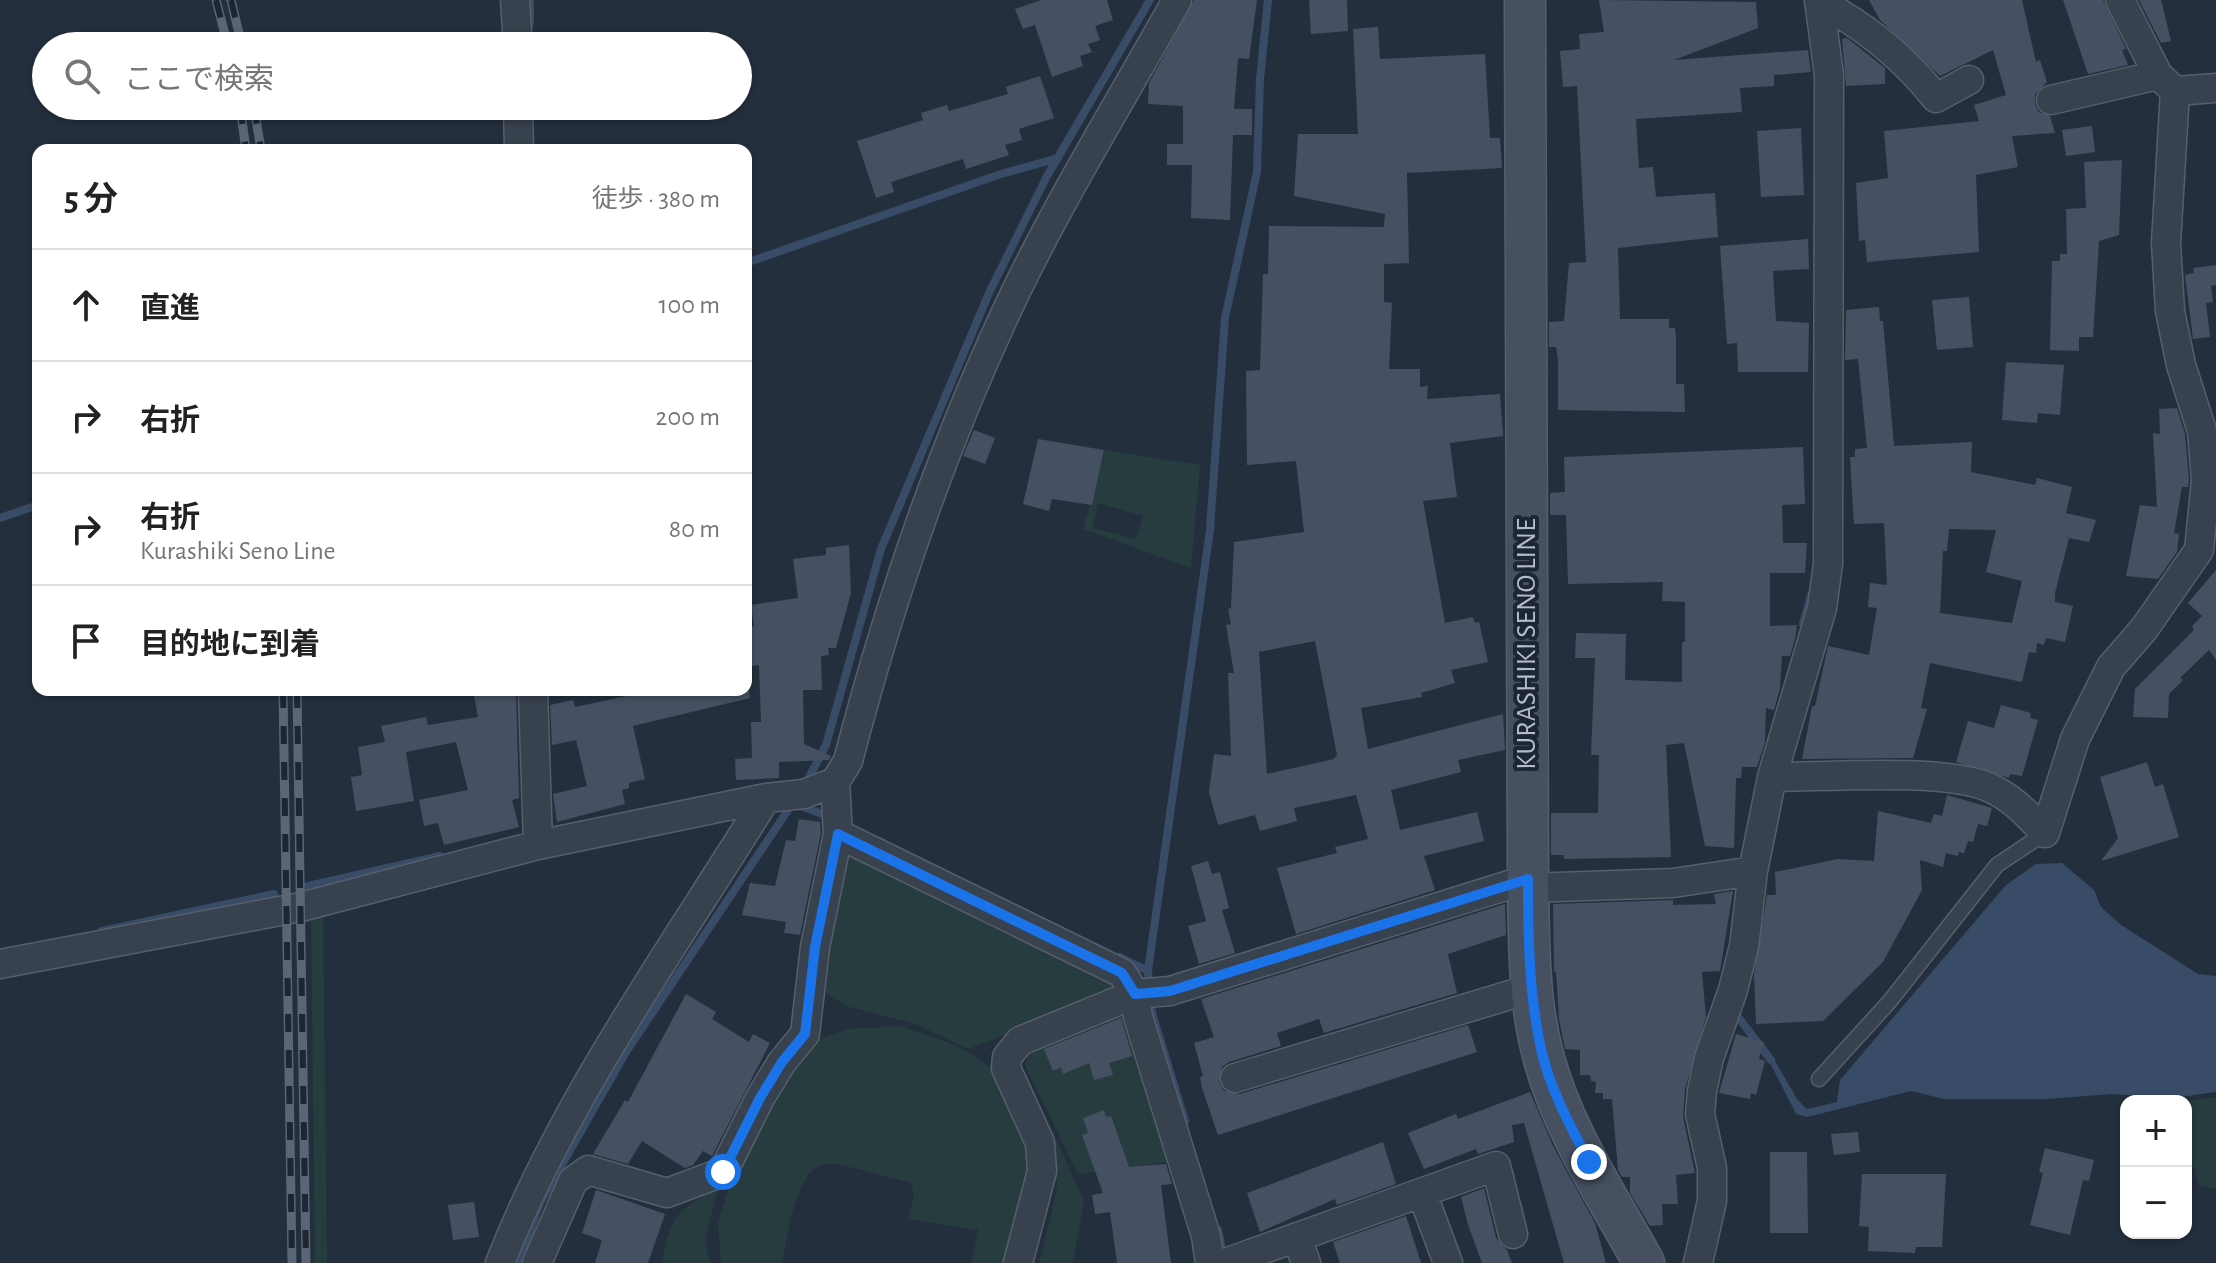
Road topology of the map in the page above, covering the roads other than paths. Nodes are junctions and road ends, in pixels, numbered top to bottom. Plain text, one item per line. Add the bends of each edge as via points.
1 (515, 0) edge
2 (1177, 0) edge
3 (1525, 0) edge
4 (2120, 0) edge
5 (1819, 1) edge
6 (517, 32) edge
7 (1969, 80) dead end
8 (2166, 83) junction
9 (2216, 88) edge
10 (2051, 100) dead end
11 (518, 120) edge
12 (519, 144) edge
13 (533, 696) edge
14 (1772, 777) junction
15 (787, 795) junction
16 (838, 813) junction
17 (2045, 833) junction
18 (538, 845) junction
19 (1753, 871) junction
20 (1528, 884) junction
21 (0, 964) edge
22 (1533, 988) junction
23 (1145, 993) junction
24 (1235, 1078) dead end
25 (1819, 1079) dead end
26 (1422, 1193) junction
27 (1513, 1234) dead end
28 (1302, 1250) edge
29 (1223, 1262) edge
30 (500, 1263) edge
31 (537, 1263) edge
32 (1018, 1263) edge
33 (1448, 1263) edge
34 (1644, 1263) edge
35 (1698, 1263) edge

1 - 6 street
2 - 16 street via 1018,287 889,611
3 - 20 main road, KURASHIKI SENO LINE
4 - 8 street
5 - 7 street via 1908,62 1936,98
5 - 14 street via 1829,75 1828,564 1822,608
8 - 9 street
8 - 10 street
8 - 17 street via 2170,311 2202,431 2206,480 2199,550 2111,667 2075,739
11 - 12 street
13 - 18 street
14 - 17 street via 1948,778 1985,786 2014,801
14 - 19 street
15 - 16 street
15 - 18 street
15 - 30 street via 611,1049 527,1194
16 - 23 street via 1122,973
16 - 31 street via 805,1034 775,1074 723,1172 667,1193 588,1170 573,1181
17 - 25 lane via 1997,865 1890,1001
18 - 21 street via 294,907
19 - 20 street via 1673,883
19 - 35 street via 1744,946 1702,1091 1700,1114 1712,1168 1712,1201
20 - 22 main road, KURASHIKI SENO LINE
20 - 23 street
22 - 24 street
22 - 34 main road, KURASHIKI SENO LINE via 1543,1055 1560,1105
23 - 29 street via 1138,1017 1206,1236
23 - 32 street via 1020,1041 1007,1057 1009,1078 1040,1143 1041,1157 1036,1199
26 - 27 street via 1496,1166
26 - 28 street
26 - 33 street
28 - 29 street

